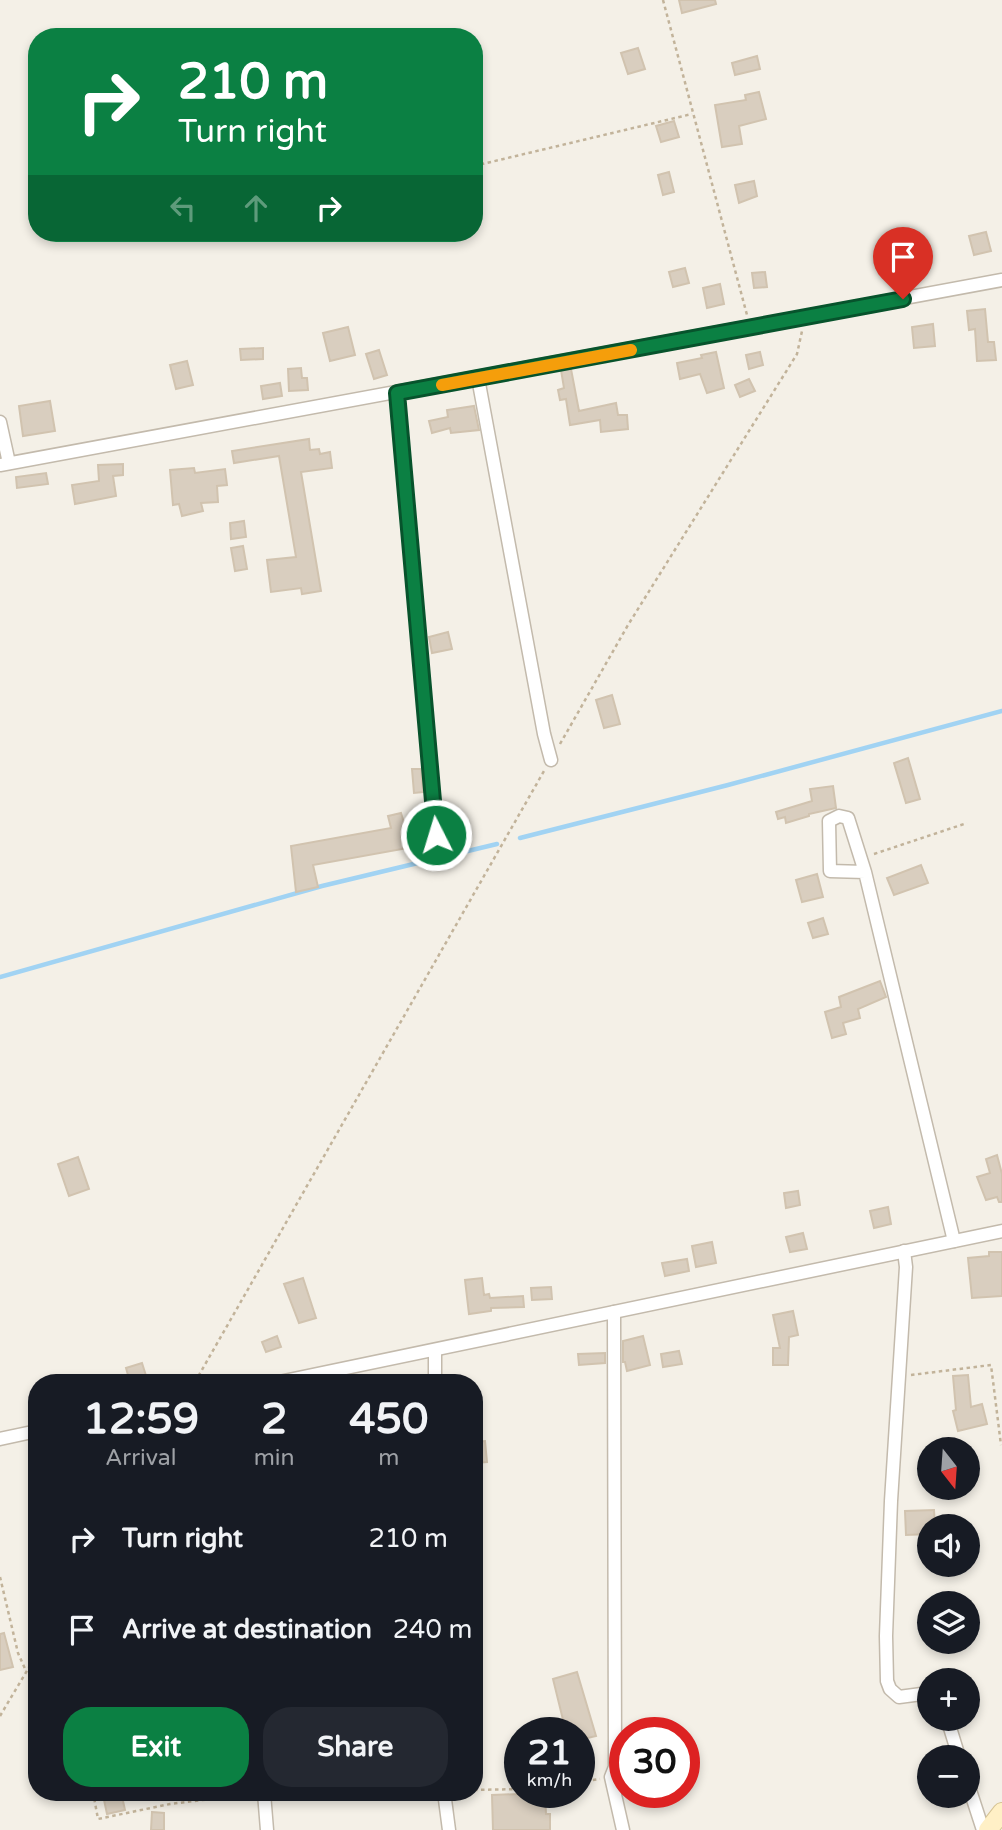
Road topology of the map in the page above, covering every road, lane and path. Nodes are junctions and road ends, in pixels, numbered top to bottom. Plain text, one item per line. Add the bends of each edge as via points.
1 (663, 0) edge
2 (694, 114) junction
3 (483, 164) edge
4 (1002, 280) edge
5 (805, 318) junction
6 (751, 328) junction
7 (478, 378) junction
8 (397, 393) junction
9 (0, 422) edge
10 (4, 464) edge
11 (551, 760) junction
12 (967, 823) dead end
13 (436, 835) dead end
14 (862, 859) junction
15 (865, 872) junction
16 (1002, 1231) edge
17 (954, 1241) junction
18 (904, 1251) junction
19 (614, 1312) junction
20 (435, 1350) junction
21 (200, 1374) edge
22 (318, 1374) edge
23 (435, 1374) edge
24 (899, 1377) junction
25 (28, 1433) edge
26 (0, 1438) edge
27 (1000, 1445) edge
28 (0, 1577) edge
29 (28, 1668) edge
30 (26, 1671) junction
31 (917, 1695) edge
32 (0, 1717) edge
33 (615, 1717) edge
34 (504, 1789) edge
35 (483, 1790) edge
36 (95, 1801) edge
37 (196, 1801) edge
38 (265, 1801) edge
39 (445, 1801) edge
40 (618, 1808) edge
41 (976, 1808) edge
42 (1002, 1812) edge
43 (267, 1830) edge
44 (449, 1830) edge
45 (623, 1830) edge
46 (983, 1830) edge
47 (988, 1830) edge

1 - 2 path
2 - 3 path
2 - 6 path
4 - 5 street
5 - 6 street
5 - 11 path via 797,354 628,625
6 - 7 street
7 - 8 street
7 - 11 street
8 - 10 street
8 - 13 street
9 - 10 street
11 - 21 path
12 - 14 path
14 - 15 street
14 - 15 street via 848,818 829,821 830,871
15 - 17 street
16 - 17 street
17 - 18 street
18 - 19 street
18 - 24 street
19 - 20 street
19 - 33 street
20 - 22 street
20 - 23 street
24 - 27 path via 991,1365
24 - 31 street via 887,1681 900,1697
25 - 26 street
28 - 30 path
29 - 30 path
30 - 32 path
34 - 35 path
36 - 37 path via 98,1819
38 - 43 street
39 - 44 street
40 - 45 street
41 - 46 street
42 - 47 main road

